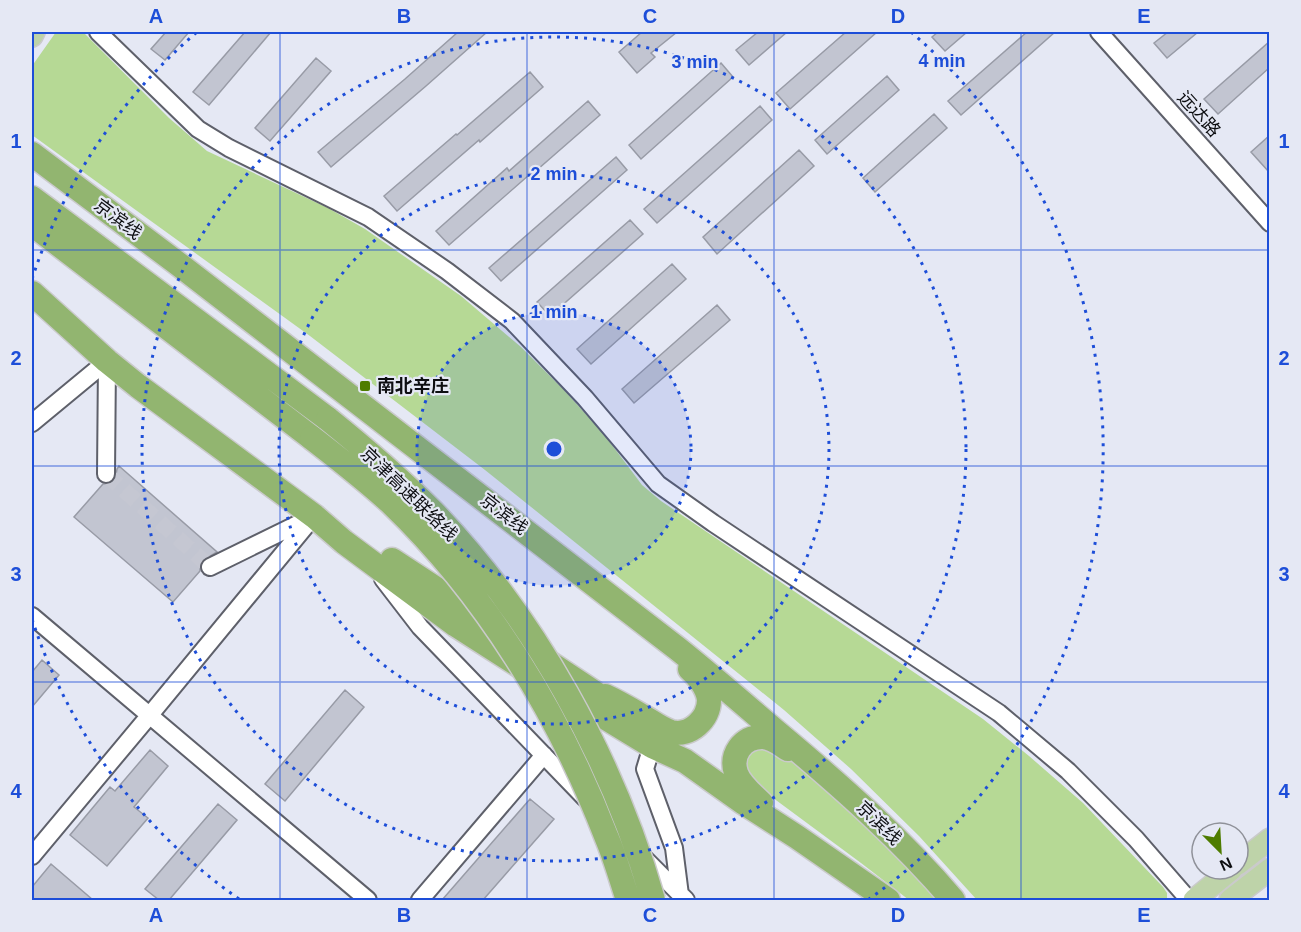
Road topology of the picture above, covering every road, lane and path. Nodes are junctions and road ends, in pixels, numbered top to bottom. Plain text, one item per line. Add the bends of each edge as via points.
1 (34, 32) edge
2 (98, 32) edge
3 (1107, 34) edge
4 (32, 36) edge
5 (32, 154) edge
6 (32, 198) edge
7 (1269, 223) edge
8 (32, 224) edge
9 (32, 293) edge
10 (107, 361) junction
11 (32, 423) edge
12 (106, 474) dead end
13 (314, 516) junction
14 (367, 560) junction
15 (210, 567) dead end
16 (631, 612) junction
17 (32, 616) edge
18 (584, 686) junction
19 (150, 716) junction
20 (652, 746) junction
21 (544, 755) junction
22 (685, 761) junction
23 (852, 797) junction
24 (796, 837) junction
25 (1269, 839) edge
26 (1250, 854) edge
27 (32, 856) edge
28 (1269, 869) edge
29 (1217, 881) edge
30 (683, 898) edge
31 (368, 900) edge
32 (420, 900) edge
33 (628, 900) edge
34 (653, 900) edge
35 (888, 900) edge
36 (953, 900) edge
37 (1189, 900) edge
38 (1194, 900) edge
39 (1230, 900) edge

1 - 4 main road
2 - 37 street via 198,129 368,217 512,321 585,398 658,484 999,713 1068,771 1136,839
3 - 7 street, 远达路
5 - 16 highway, 京滨线
6 - 34 highway, 京津高速联络线, bridge via 327,419 434,513 495,585 559,680 623,812
8 - 33 highway, 京津高速联络线, bridge via 365,479 417,529 481,606 548,711 607,836
9 - 10 highway
10 - 11 street
10 - 12 street
10 - 13 highway
13 - 14 highway
13 - 15 street
13 - 18 highway via 347,531
13 - 19 street
14 - 20 highway via 456,625
14 - 21 street via 420,627
16 - 18 highway via 701,681 709,700 701,721 684,732 673,732
16 - 23 highway, 京滨线
17 - 19 street
18 - 22 highway via 661,739
19 - 27 street
19 - 31 street
20 - 22 highway
20 - 30 street via 645,769 674,848
21 - 30 street
21 - 32 street
22 - 24 highway
23 - 24 highway via 773,739 762,737 743,743 734,762 741,782
23 - 36 highway, 京滨线
24 - 35 highway
25 - 26 main road
28 - 39 main road
29 - 38 main road

